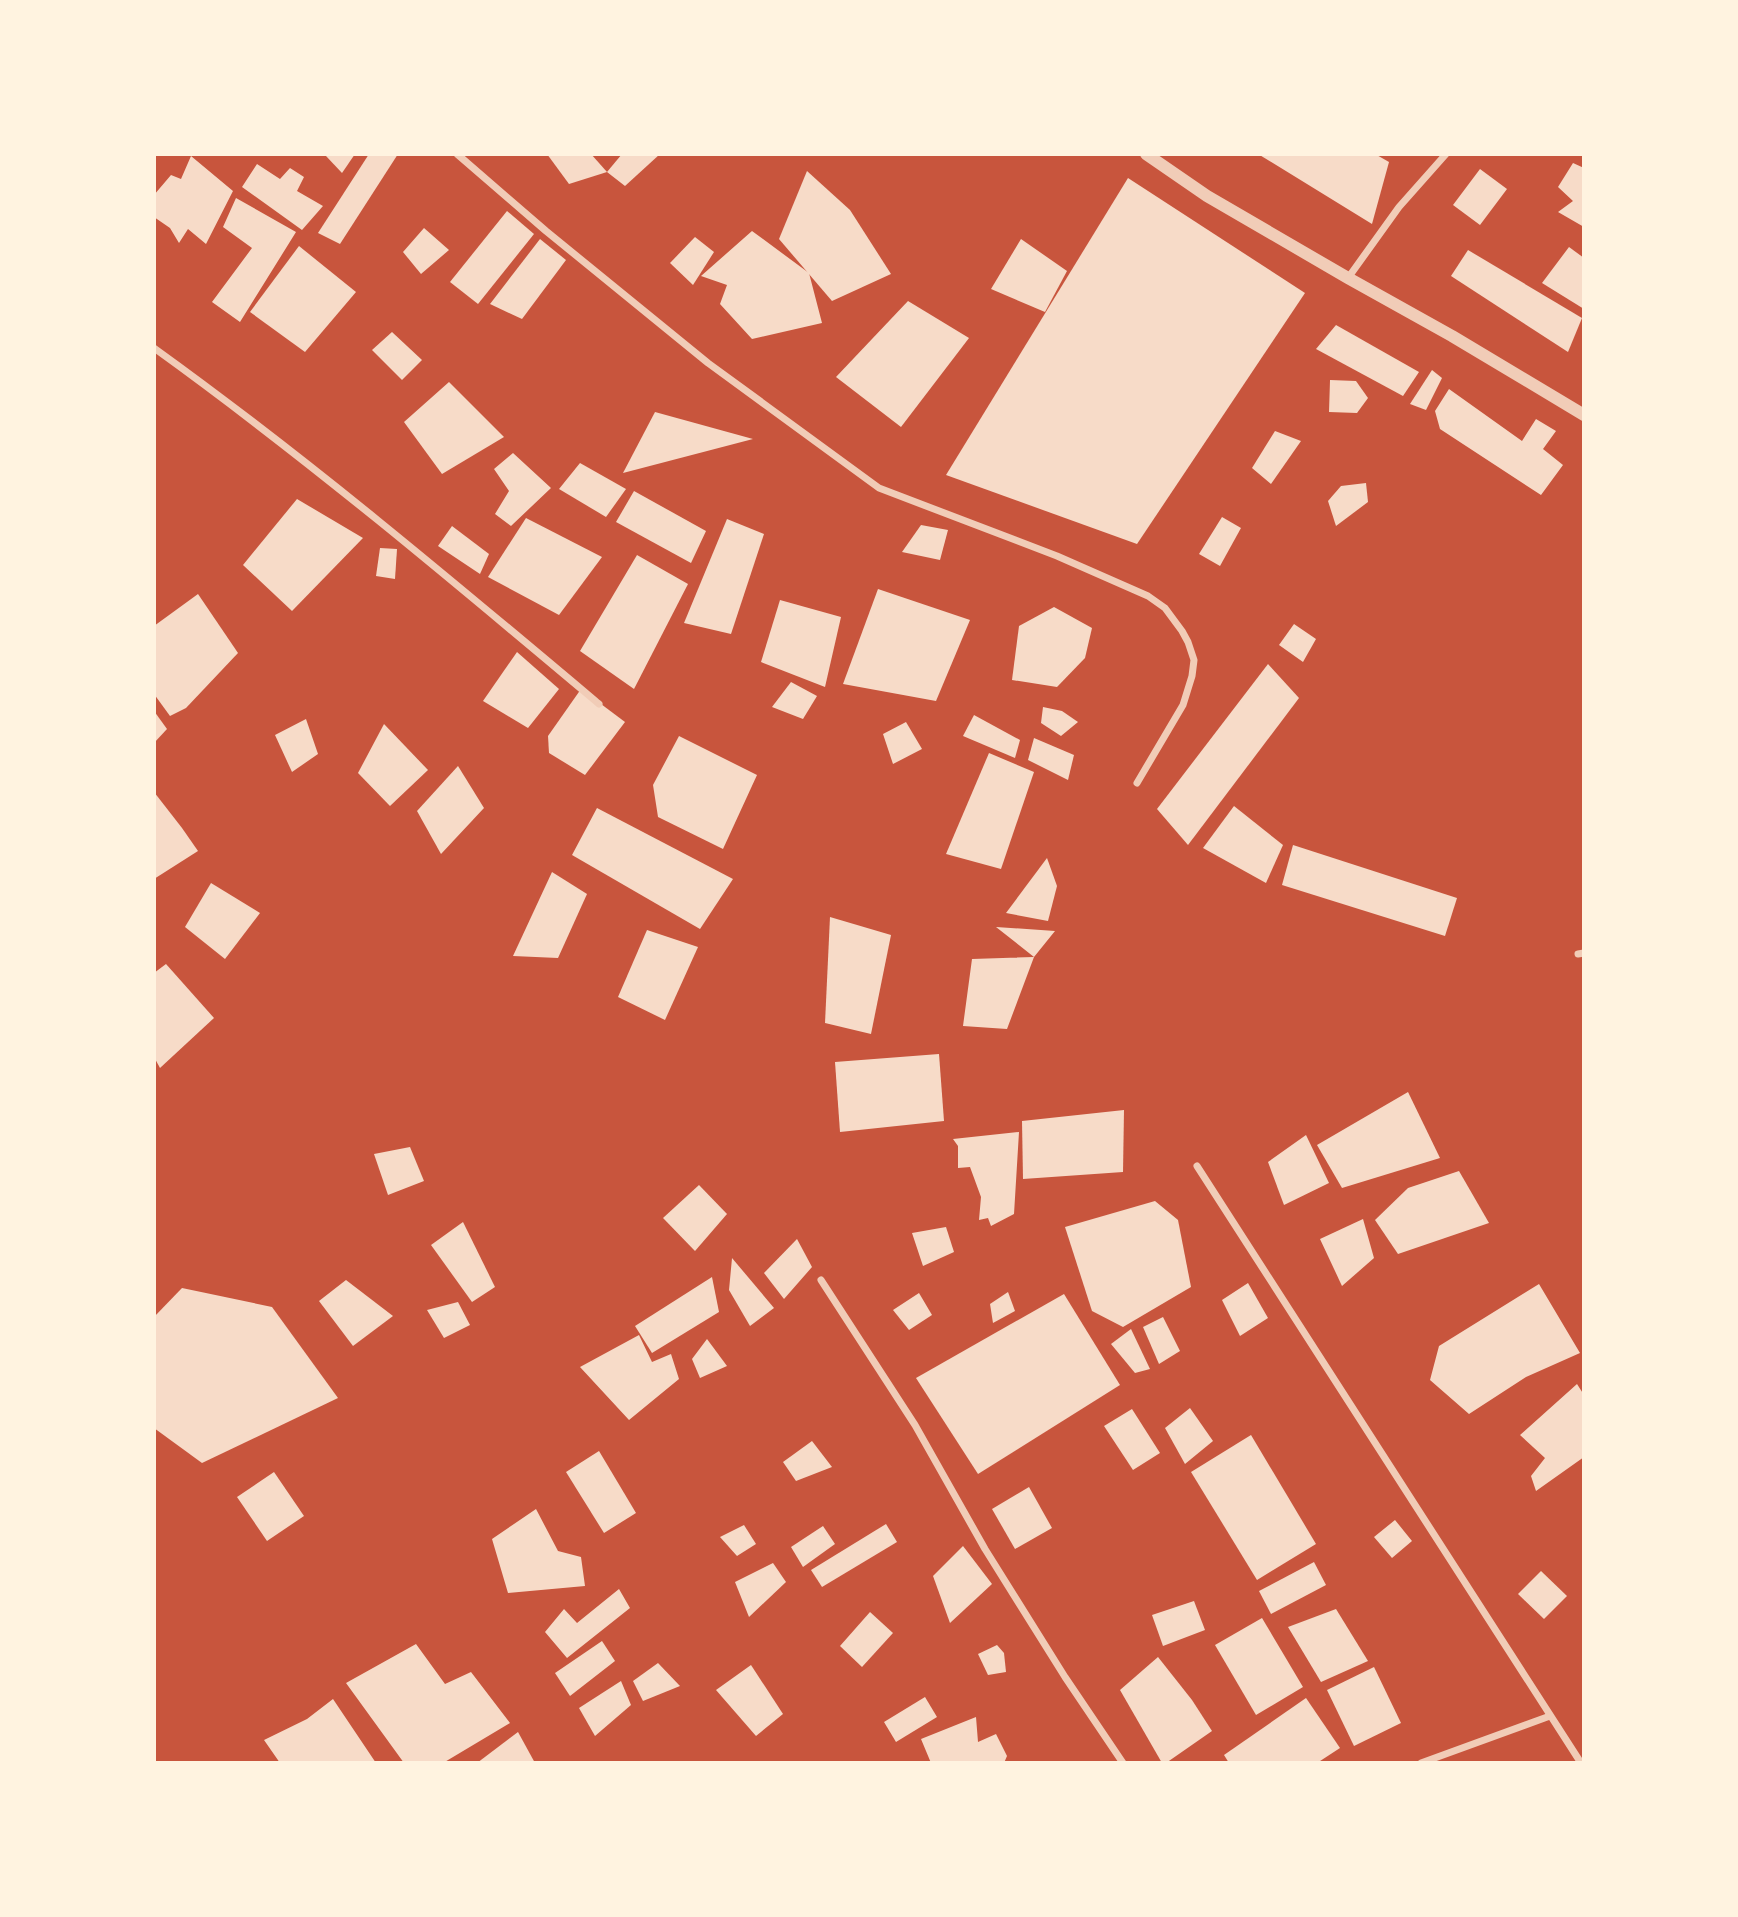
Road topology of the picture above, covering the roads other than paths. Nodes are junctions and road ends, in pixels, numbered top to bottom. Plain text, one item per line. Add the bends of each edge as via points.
1 (457, 154) edge
2 (1146, 154) edge
3 (1446, 154) edge
4 (1348, 278) junction
5 (154, 348) edge
6 (1584, 415) edge
7 (599, 704) dead end
8 (1137, 783) dead end
9 (1197, 1166) dead end
10 (821, 1280) dead end
11 (1550, 1716) junction
12 (1123, 1763) edge
13 (1421, 1763) edge
14 (1581, 1763) edge

1 - 8 street via 708,363 879,488 1057,556 1165,608 1188,642 1194,660 1192,677 1183,705
2 - 4 street via 1207,196
3 - 4 street via 1399,207
4 - 6 street
5 - 7 street via 354,500
9 - 11 street
10 - 12 street via 915,1425 1065,1677
11 - 13 street
11 - 14 street

